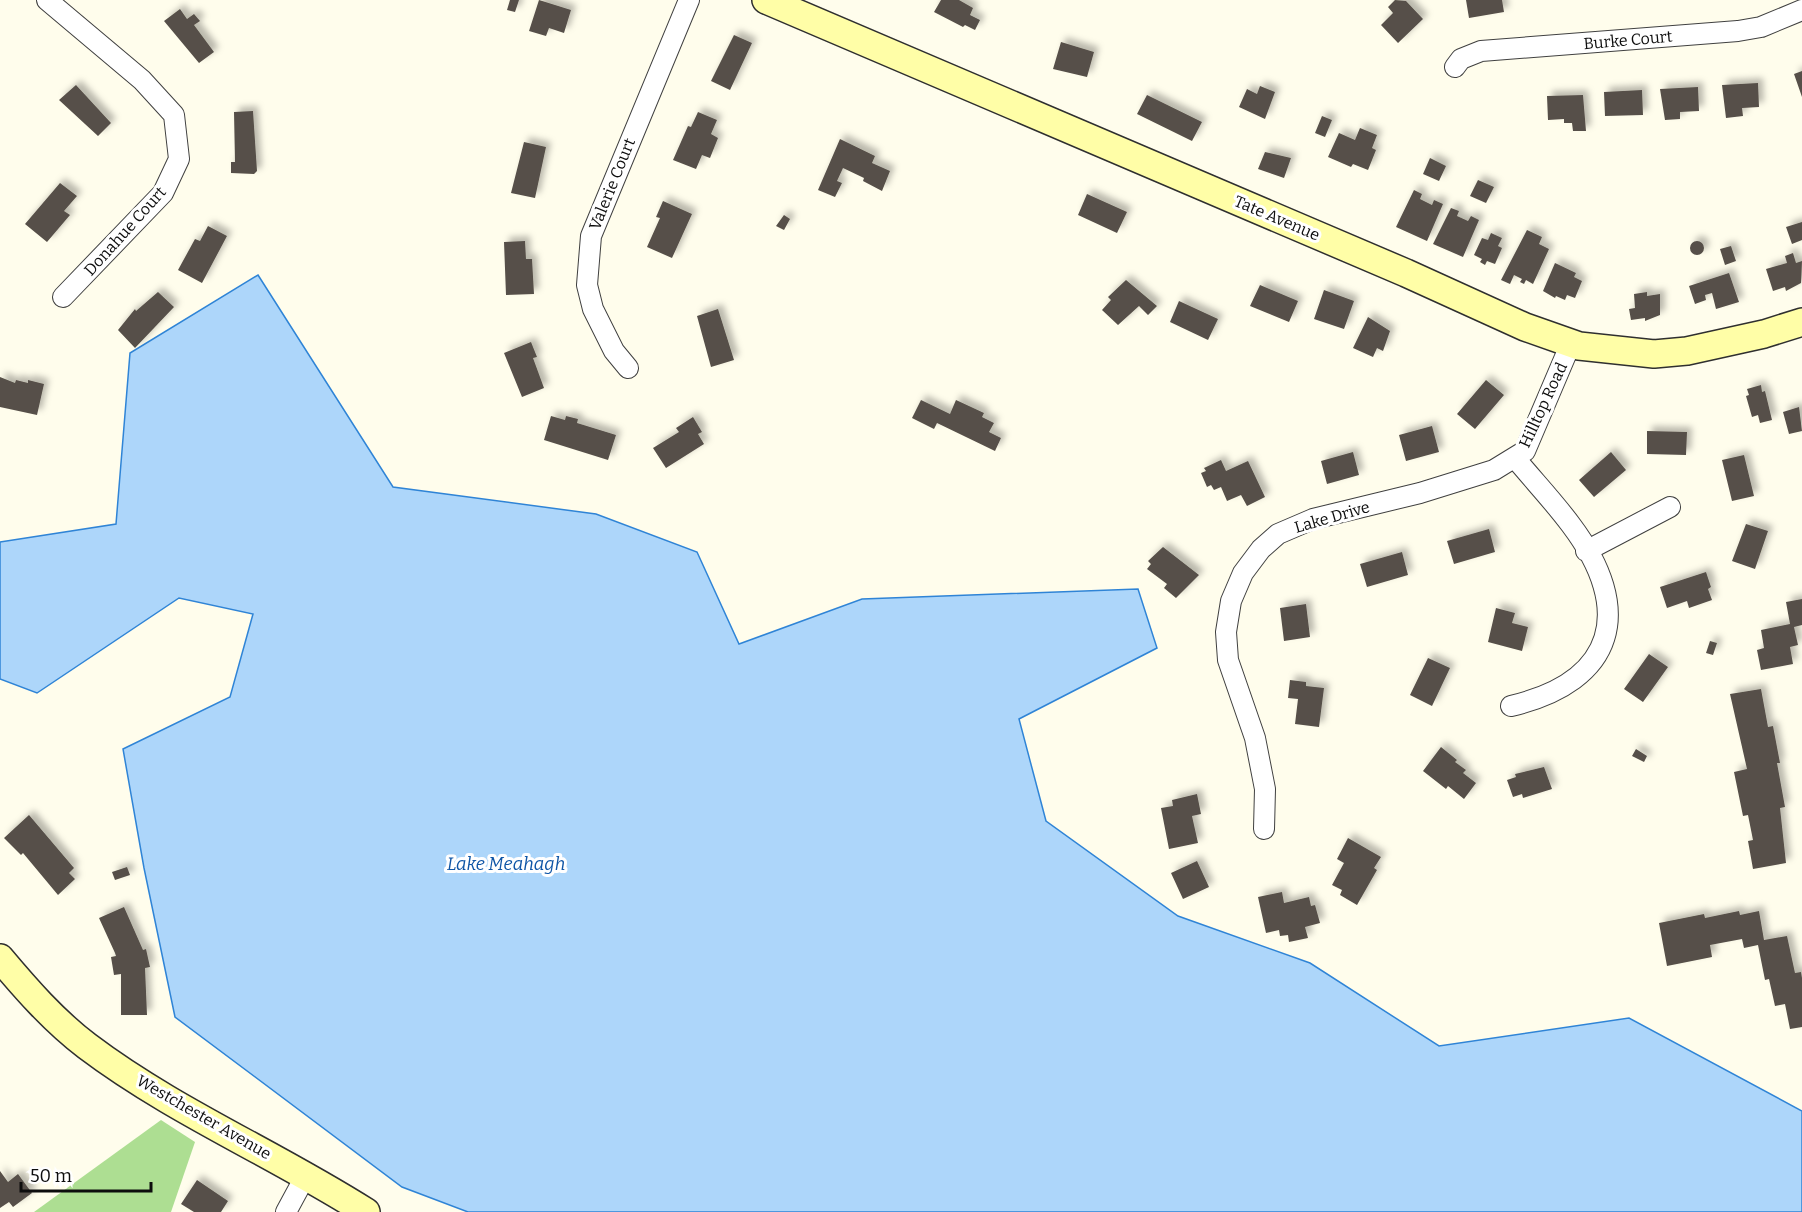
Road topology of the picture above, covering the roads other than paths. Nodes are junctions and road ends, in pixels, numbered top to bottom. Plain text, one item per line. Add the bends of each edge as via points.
1 (47, 0) edge
2 (689, 0) edge
3 (766, 0) edge
4 (1802, 10) edge
5 (1455, 67) dead end
6 (63, 297) dead end
7 (1802, 322) edge
8 (1571, 343) junction
9 (628, 368) dead end
10 (1515, 458) junction
11 (1670, 507) dead end
12 (1586, 551) junction
13 (1511, 706) dead end
14 (1264, 829) dead end
15 (0, 958) edge
16 (306, 1175) junction
17 (286, 1212) edge
18 (366, 1212) edge

1 - 6 street, Donahue Court via 142,80 174,115 179,159 163,193
2 - 9 street, Valerie Court via 591,236 587,285 593,309 614,351
3 - 8 street, Tate Avenue
4 - 5 street, Burke Court via 1761,27 1738,31 1481,51 1461,59
7 - 8 street, Tate Avenue via 1676,352 1654,354
8 - 10 street, Hilltop Road via 1525,451
10 - 12 street, Hilltop Road via 1573,527
10 - 14 street, Lake Drive via 1494,470 1420,493 1312,519 1278,534 1243,573 1226,632 1228,660 1255,738 1265,789
11 - 12 street
12 - 13 street, Hilltop Road via 1598,573 1607,606 1608,631 1601,649 1592,665 1565,685 1542,699
15 - 16 street, Westchester Avenue via 30,994 86,1045 162,1096
16 - 17 street
16 - 18 street, Westchester Avenue

